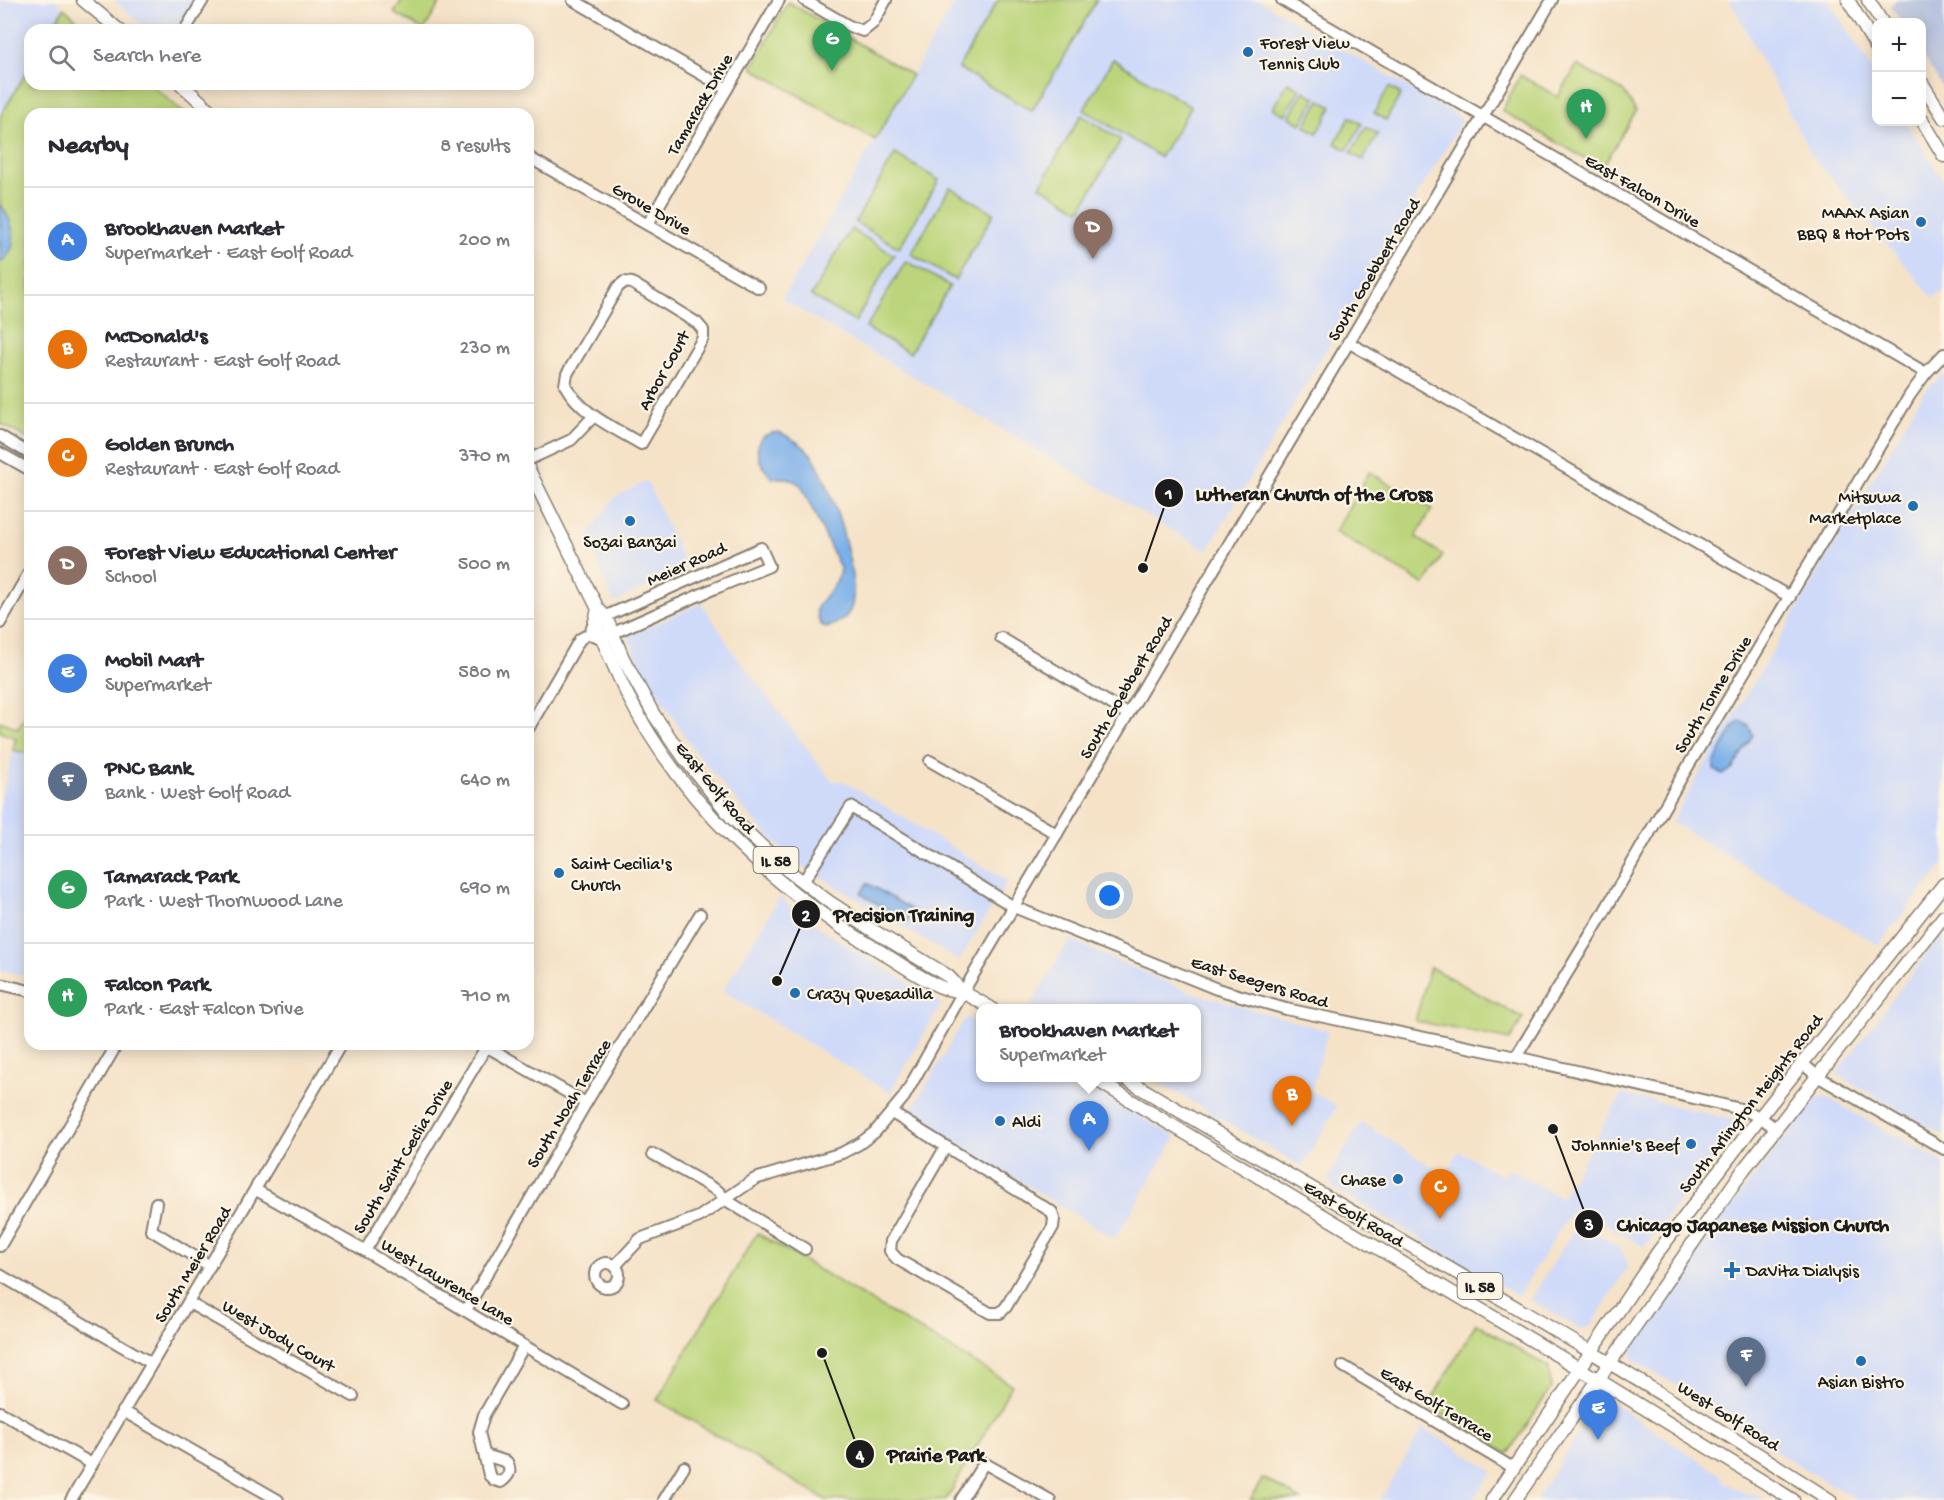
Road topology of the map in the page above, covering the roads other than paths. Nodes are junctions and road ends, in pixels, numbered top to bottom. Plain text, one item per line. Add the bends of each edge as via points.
1 (83, 0) edge
2 (203, 0) edge
3 (573, 0) edge
4 (779, 0) edge
5 (804, 0) edge
6 (886, 0) edge
7 (1282, 0) edge
8 (1552, 0) edge
9 (1848, 0) edge
10 (1868, 0) edge
11 (1879, 18) edge
12 (112, 24) edge
13 (189, 24) edge
14 (1872, 40) edge
15 (727, 89) junction
16 (1926, 89) edge
17 (188, 90) edge
18 (207, 108) edge
19 (1483, 116) junction
20 (1944, 118) edge
21 (1926, 126) edge
22 (1944, 156) edge
23 (534, 160) edge
24 (648, 224) junction
25 (759, 288) dead end
26 (1348, 342) junction
27 (1944, 354) edge
28 (1926, 373) junction
29 (594, 416) junction
30 (0, 436) edge
31 (24, 450) edge
32 (0, 453) edge
33 (534, 457) edge
34 (24, 467) edge
35 (534, 480) edge
36 (24, 579) edge
37 (1790, 597) junction
38 (5, 604) edge
39 (599, 616) junction
40 (0, 623) edge
41 (589, 634) junction
42 (608, 636) junction
43 (1001, 639) dead end
44 (1128, 714) junction
45 (534, 719) edge
46 (930, 761) dead end
47 (1057, 834) junction
48 (803, 882) junction
49 (1944, 884) edge
50 (1014, 907) junction
51 (700, 914) dead end
52 (1944, 916) edge
53 (0, 984) edge
54 (24, 990) edge
55 (963, 992) junction
56 (984, 1004) edge
57 (114, 1050) edge
58 (338, 1050) edge
59 (481, 1050) edge
60 (493, 1050) edge
61 (1516, 1058) junction
62 (1802, 1063) junction
63 (1817, 1076) junction
64 (1101, 1082) edge
65 (1132, 1082) edge
66 (586, 1103) junction
67 (892, 1113) junction
68 (1760, 1117) junction
69 (1775, 1128) junction
70 (945, 1148) junction
71 (1944, 1149) edge
72 (653, 1154) dead end
73 (256, 1190) junction
74 (726, 1200) junction
75 (156, 1203) dead end
76 (0, 1246) edge
77 (805, 1248) dead end
78 (365, 1251) junction
79 (210, 1266) junction
80 (615, 1266) dead end
81 (0, 1275) edge
82 (189, 1303) junction
83 (466, 1310) junction
84 (524, 1346) junction
85 (1591, 1351) junction
86 (1608, 1362) junction
87 (151, 1363) junction
88 (1343, 1366) dead end
89 (1579, 1368) junction
90 (1597, 1379) junction
91 (353, 1396) dead end
92 (622, 1404) dead end
93 (123, 1411) junction
94 (0, 1412) edge
95 (485, 1455) dead end
96 (92, 1464) junction
97 (684, 1467) dead end
98 (1514, 1468) junction
99 (71, 1500) edge
100 (278, 1500) edge
101 (664, 1500) edge
102 (961, 1500) edge
103 (1050, 1500) edge
104 (1492, 1500) edge
105 (1515, 1500) edge
106 (1793, 1500) edge
107 (1830, 1500) edge

1 - 12 main road
2 - 13 street
3 - 15 street
4 - 15 street, Tamarack Drive
5 - 6 street via 863,31 873,23
7 - 19 street, East Falcon Drive
8 - 19 street, South Goebbert Road
9 - 14 main road
10 - 11 main road
15 - 24 street, Tamarack Drive
16 - 20 main road
17 - 18 main road
19 - 26 street, South Goebbert Road
19 - 28 street, East Falcon Drive
21 - 22 main road
23 - 24 street, Grove Drive
24 - 25 street, Grove Drive
26 - 37 street
26 - 44 street, South Goebbert Road
27 - 28 street, South Tonne Drive
28 - 37 street, South Tonne Drive
29 - 29 street, Arbor Court via 640,444 704,338 703,330 632,283 624,282 567,374 565,385 573,399
29 - 33 street via 571,440
30 - 31 street
32 - 34 street
35 - 39 main road, East Golf Road / IL 58
36 - 38 street
37 - 61 street, South Tonne Drive
38 - 40 street
39 - 41 street
39 - 42 main road, East Golf Road / IL 58
39 - 42 street, Meier Road via 761,548 769,566
41 - 42 street
41 - 45 street via 580,639
42 - 48 main road, East Golf Road / IL 58 via 654,715 691,768 732,818
42 - 55 main road, East Golf Road / IL 58 via 628,697 671,764 721,826 801,898 942,988
43 - 44 street
44 - 47 street, South Goebbert Road
46 - 47 street
47 - 50 street, South Goebbert Road
48 - 50 street, East Seegers Road via 851,807
48 - 55 main road, East Golf Road / IL 58 via 948,976
49 - 62 main road, South Arlington Heights Road
50 - 55 street, South Goebbert Road
50 - 61 street, East Seegers Road via 1236,995
51 - 66 street, South Noah Terrace
52 - 63 main road, South Arlington Heights Road
53 - 54 street
55 - 56 main road, East Golf Road / IL 58
55 - 67 street, South Goebbert Road
57 - 76 street
58 - 73 street, South Meier Road
59 - 78 street, South Saint Ceclia Drive
60 - 66 street
61 - 68 street, East Seegers Road via 1742,1108
62 - 63 street
62 - 68 main road, South Arlington Heights Road
63 - 69 main road, South Arlington Heights Road
63 - 71 street
64 - 89 main road, East Golf Road / IL 58
65 - 85 main road, East Golf Road / IL 58
66 - 83 street, South Noah Terrace
67 - 70 street
67 - 74 street, South Goebbert Road via 859,1144 833,1156 755,1179
68 - 69 street, East Seegers Road
68 - 85 main road, South Arlington Heights Road via 1649,1264
69 - 86 main road, South Arlington Heights Road
70 - 70 street via 1052,1212 1053,1227 1000,1312 990,1313 897,1259 890,1251 891,1241
72 - 74 street via 718,1191
73 - 78 street, West Lawrence Lane
73 - 79 street, South Meier Road
74 - 77 street
74 - 80 street, South Goebbert Road via 699,1217 640,1239
75 - 79 street via 151,1230
78 - 83 street, West Lawrence Lane
79 - 82 street, South Meier Road
81 - 87 street
82 - 87 street, South Meier Road
82 - 91 street, West Jody Court
83 - 84 street, West Lawrence Lane
84 - 92 street, West Lawrence Lane
84 - 95 street via 481,1423 479,1432
85 - 86 main road, East Golf Road / IL 58
85 - 89 main road, South Arlington Heights Road
86 - 90 main road, South Arlington Heights Road
86 - 107 main road, West Golf Road / IL 58
87 - 93 street, South Meier Road
88 - 98 street, East Golf Terrace
89 - 90 main road, East Golf Road / IL 58
89 - 98 main road, South Arlington Heights Road
90 - 105 main road, South Arlington Heights Road
90 - 106 main road, IL 58
93 - 96 street, South Meier Road
93 - 100 street
94 - 96 street
96 - 99 street, South Meier Road
97 - 101 street
98 - 104 main road, South Arlington Heights Road
102 - 103 street via 984,1463

